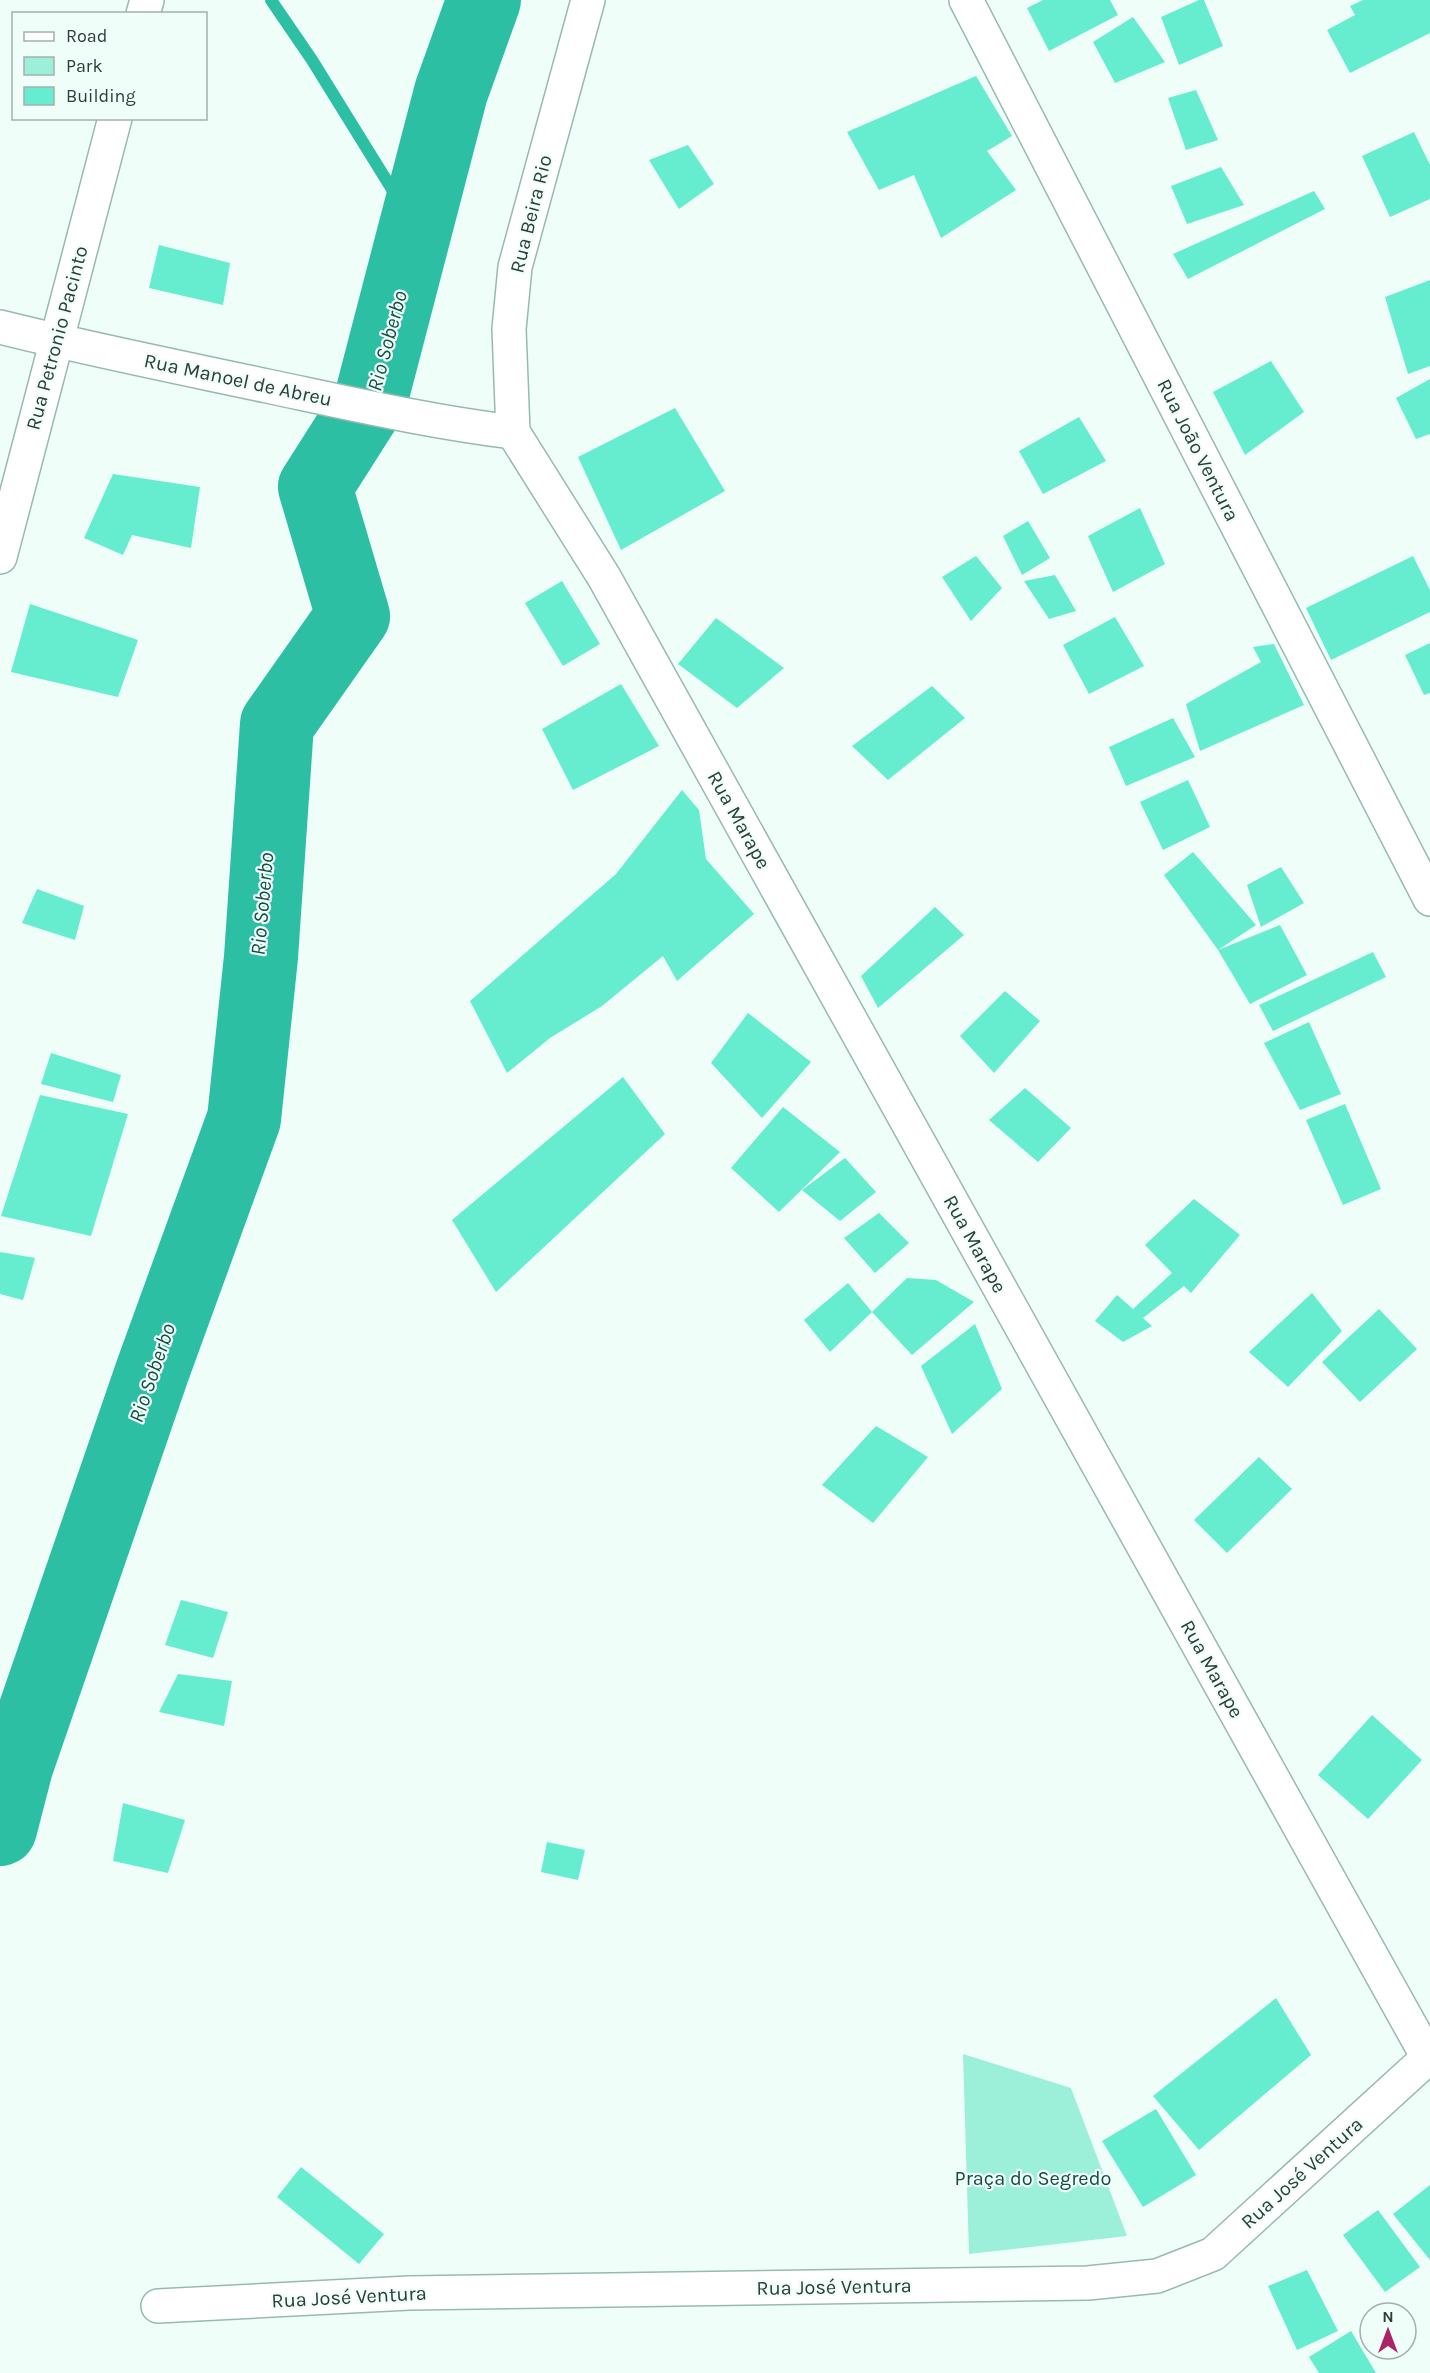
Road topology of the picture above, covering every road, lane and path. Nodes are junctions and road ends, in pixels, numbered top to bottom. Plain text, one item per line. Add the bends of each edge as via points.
1 (588, 0) edge
2 (966, 0) edge
3 (114, 120) edge
4 (0, 327) edge
5 (56, 341) junction
6 (513, 432) junction
7 (0, 557) edge
8 (1430, 899) edge
9 (1429, 2058) edge
10 (158, 2306) dead end

1 - 6 street, Rua Beira Rio via 515,267 509,329
2 - 8 street, Rua João Ventura
3 - 5 street, Rua Petronio Pacinto
4 - 5 street, Rua Manoel de Abreu
5 - 6 street, Rua Manoel de Abreu via 457,425
5 - 7 street, Rua Petronio Pacinto
6 - 9 street, Rua Marape via 604,577
9 - 10 street, Rua José Ventura via 1213,2254 1157,2276 1088,2283 410,2293

